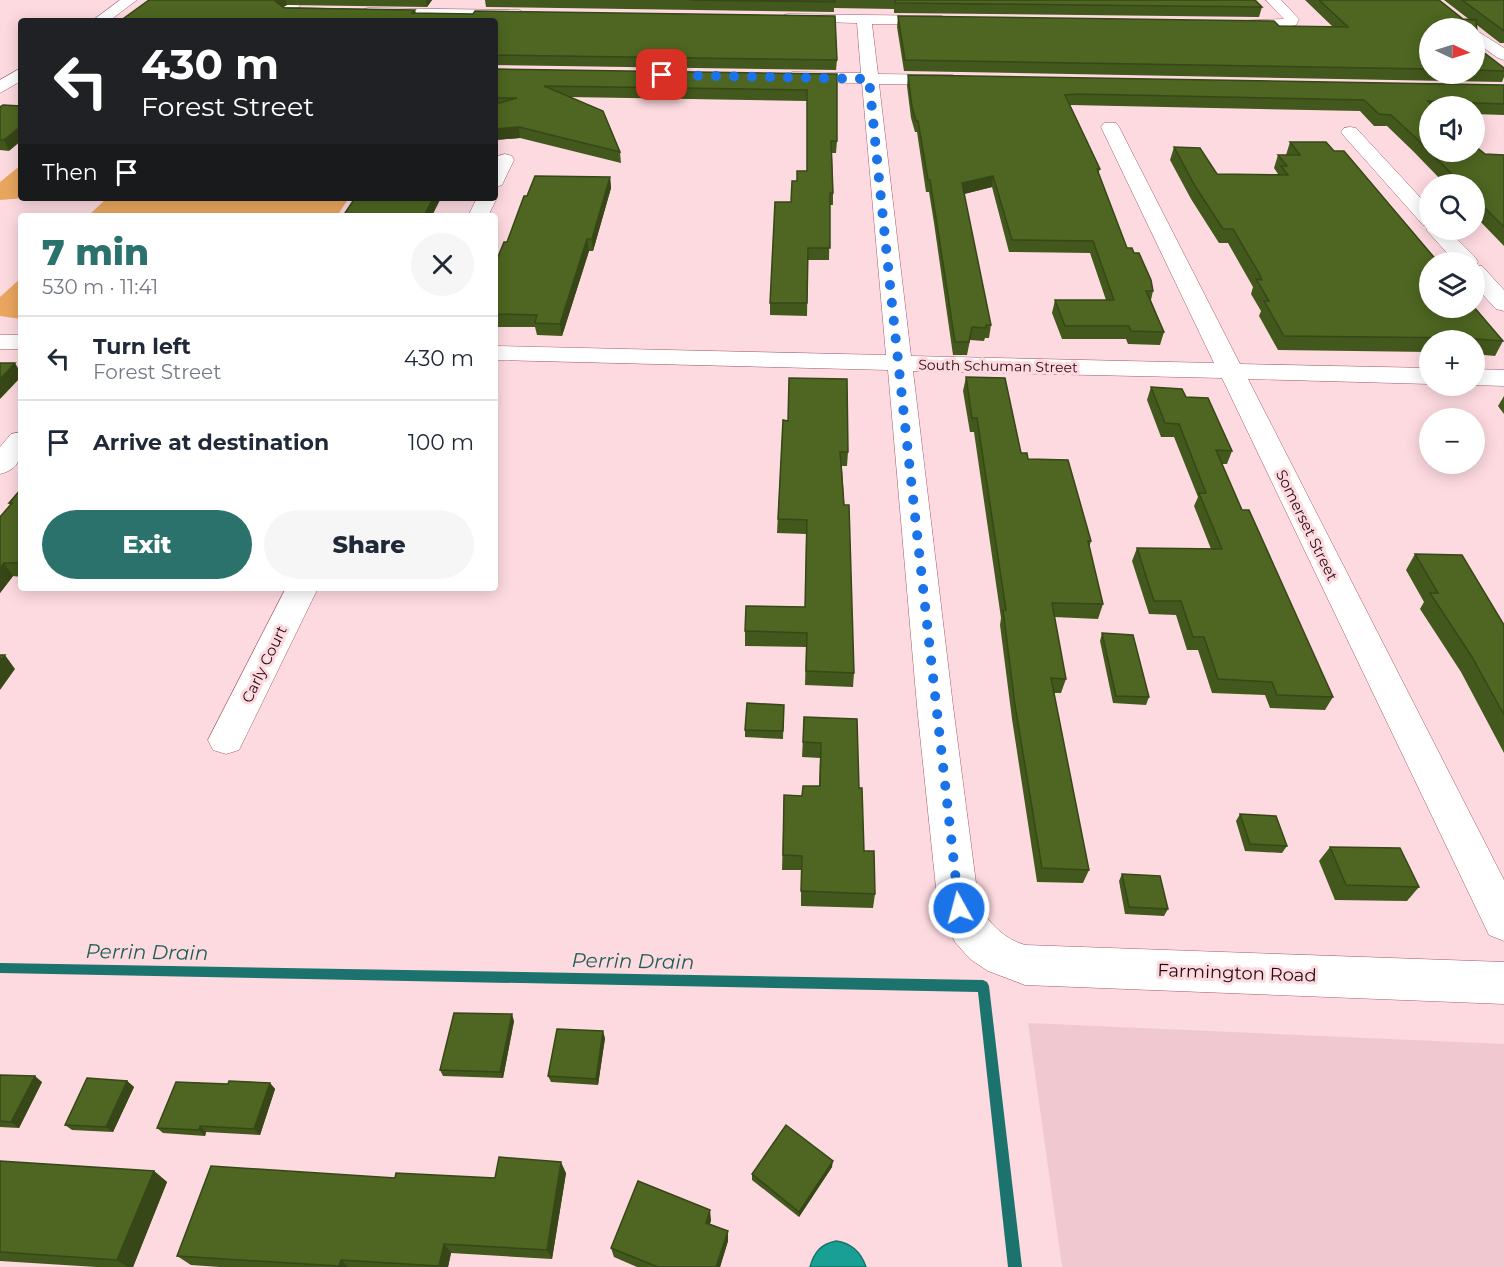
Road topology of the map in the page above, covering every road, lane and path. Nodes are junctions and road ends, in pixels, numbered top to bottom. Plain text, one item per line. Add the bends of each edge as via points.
1 (130, 0) edge
2 (299, 0) edge
3 (463, 0) edge
4 (1273, 0) edge
5 (287, 11) junction
6 (314, 11) edge
7 (349, 12) edge
8 (453, 13) junction
9 (535, 14) edge
10 (103, 18) edge
11 (278, 18) edge
12 (770, 18) edge
13 (864, 19) junction
14 (957, 21) edge
15 (1214, 24) edge
16 (1485, 41) edge
17 (1504, 55) edge
18 (18, 75) edge
19 (781, 77) edge
20 (869, 79) junction
21 (964, 80) edge
22 (0, 88) edge
23 (1110, 127) dead end
24 (1350, 132) dead end
25 (505, 160) dead end
26 (498, 175) edge
27 (1419, 209) edge
28 (1446, 240) edge
29 (1458, 252) edge
30 (1485, 283) edge
31 (1504, 304) edge
32 (0, 342) edge
33 (18, 342) edge
34 (498, 353) edge
35 (898, 363) junction
36 (1230, 372) junction
37 (1419, 376) edge
38 (1485, 377) edge
39 (1504, 378) edge
40 (18, 444) edge
41 (0, 465) edge
42 (300, 591) edge
43 (226, 740) dead end
44 (1504, 922) edge
45 (1504, 983) edge

1 - 10 street
2 - 5 street
3 - 8 street
4 - 15 street via 1292,19 1288,23
5 - 6 street
5 - 11 street
7 - 8 street
8 - 9 street
12 - 13 street
13 - 14 street
13 - 20 street
16 - 17 street
18 - 22 street
19 - 20 street
20 - 21 street
20 - 35 street
23 - 36 street, Somerset Street
24 - 27 street
25 - 26 street
28 - 29 street
30 - 31 street
32 - 33 street
34 - 35 street, South Schuman Street
35 - 36 street, South Schuman Street
35 - 45 street, Farmington Road via 959,908 977,939 1005,960 1025,965
36 - 37 street, South Schuman Street
36 - 44 street, Somerset Street
38 - 39 street
40 - 41 street
42 - 43 street, Carly Court

